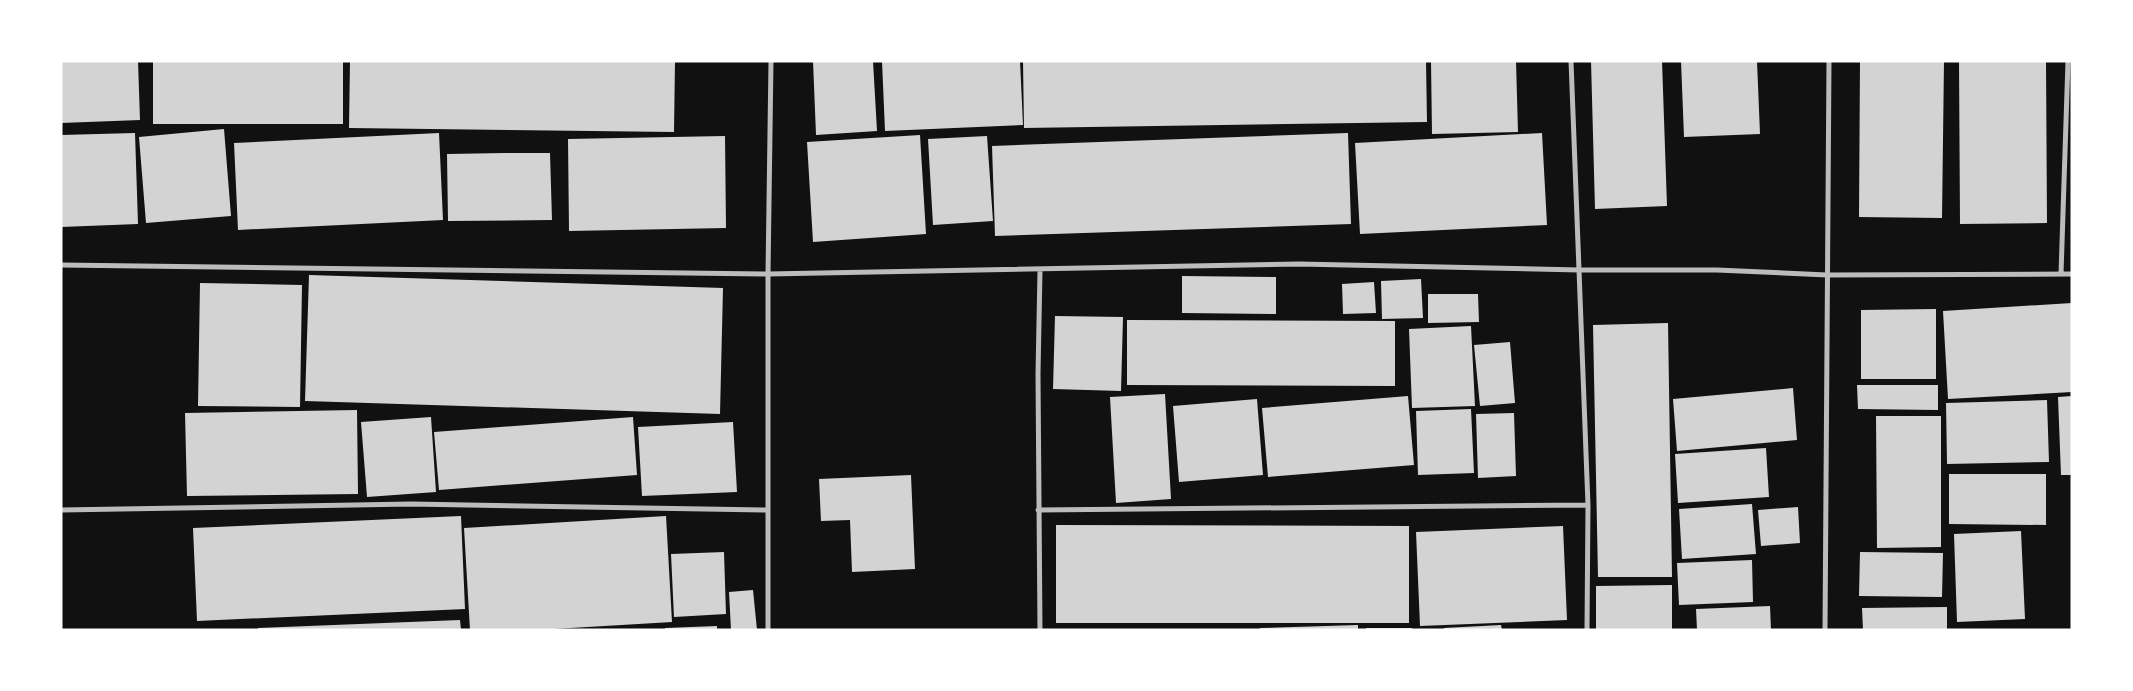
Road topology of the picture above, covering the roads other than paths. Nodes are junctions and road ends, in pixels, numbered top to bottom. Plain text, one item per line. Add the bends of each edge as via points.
1 (772, 61) edge
2 (1571, 61) edge
3 (1829, 61) edge
4 (2068, 61) edge
5 (61, 265) edge
6 (1040, 270) junction
7 (1580, 270) junction
8 (768, 274) junction
9 (2061, 274) junction
10 (2072, 274) edge
11 (1827, 275) junction
12 (1588, 505) junction
13 (61, 510) edge
14 (767, 510) junction
15 (1038, 510) junction
16 (768, 630) edge
17 (1040, 630) edge
18 (1587, 630) edge
19 (1824, 630) edge

1 - 8 street
2 - 7 street
3 - 11 street
4 - 9 street
5 - 8 street
6 - 7 street via 1299,264
6 - 8 street
6 - 15 street
7 - 11 street via 1717,270
7 - 12 street
8 - 14 street
9 - 10 street
9 - 11 street
11 - 19 street
12 - 15 street
12 - 18 street
13 - 14 street via 411,504
14 - 16 street
15 - 17 street

